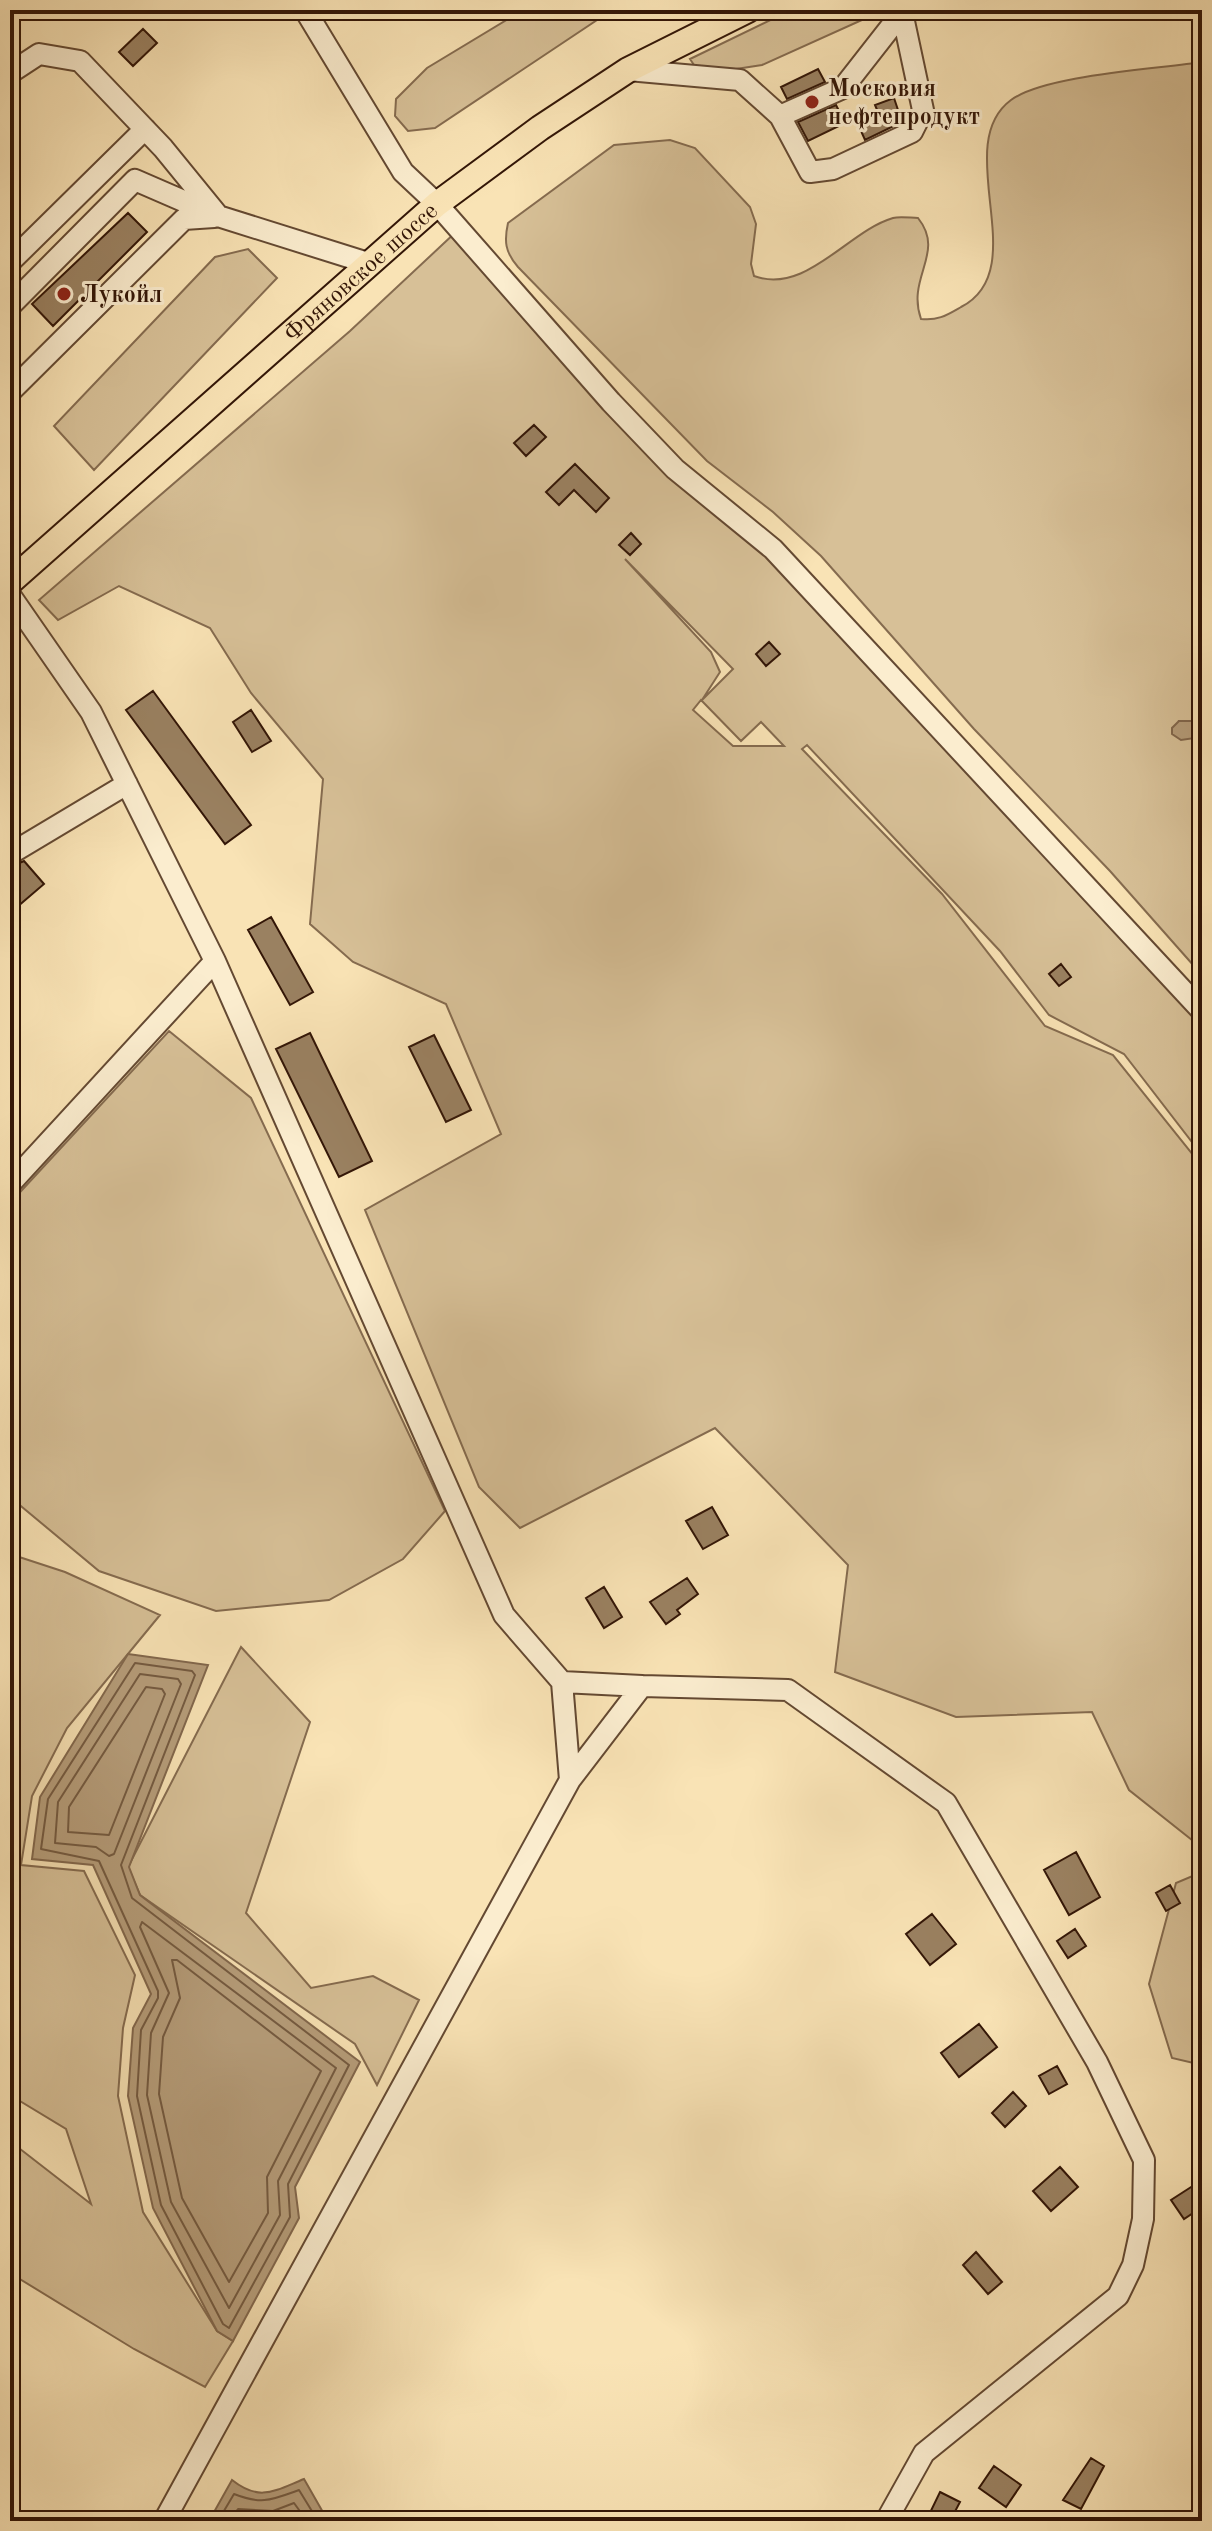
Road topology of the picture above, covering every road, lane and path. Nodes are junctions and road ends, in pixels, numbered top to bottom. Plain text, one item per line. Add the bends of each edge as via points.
1 (305, 10) edge
2 (748, 10) edge
3 (903, 11) edge
4 (628, 70) junction
5 (10, 73) edge
6 (780, 116) junction
7 (145, 129) junction
8 (437, 204) junction
9 (218, 216) junction
10 (10, 262) edge
11 (371, 264) junction
12 (10, 306) edge
13 (10, 392) edge
14 (10, 582) edge
15 (10, 595) edge
16 (127, 784) junction
17 (10, 854) edge
18 (215, 961) junction
19 (1202, 1011) edge
20 (10, 1184) edge
21 (562, 1682) junction
22 (642, 1686) junction
23 (570, 1780) junction
24 (164, 2521) edge
25 (886, 2521) edge

1 - 8 street via 403,172
2 - 4 main road, Фряновское шоссе
3 - 6 street via 843,88
3 - 6 street via 923,110 912,132 833,169 810,172
4 - 6 street via 740,80
4 - 8 main road, Фряновское шоссе
5 - 7 street via 39,54 80,61
7 - 9 street
7 - 10 street
8 - 11 main road, Фряновское шоссе
8 - 19 street via 621,413 675,469 773,549
9 - 11 street
9 - 12 street via 135,180
9 - 13 street via 184,219
11 - 14 main road, Фряновское шоссе
15 - 16 street via 91,712
16 - 17 street
16 - 18 street
18 - 20 street
18 - 21 street via 504,1615
21 - 22 street
21 - 23 street
22 - 23 street
22 - 25 street via 788,1690 946,1803 1097,2062 1144,2160 1143,2219 1133,2265 1118,2296 924,2453
23 - 24 street

